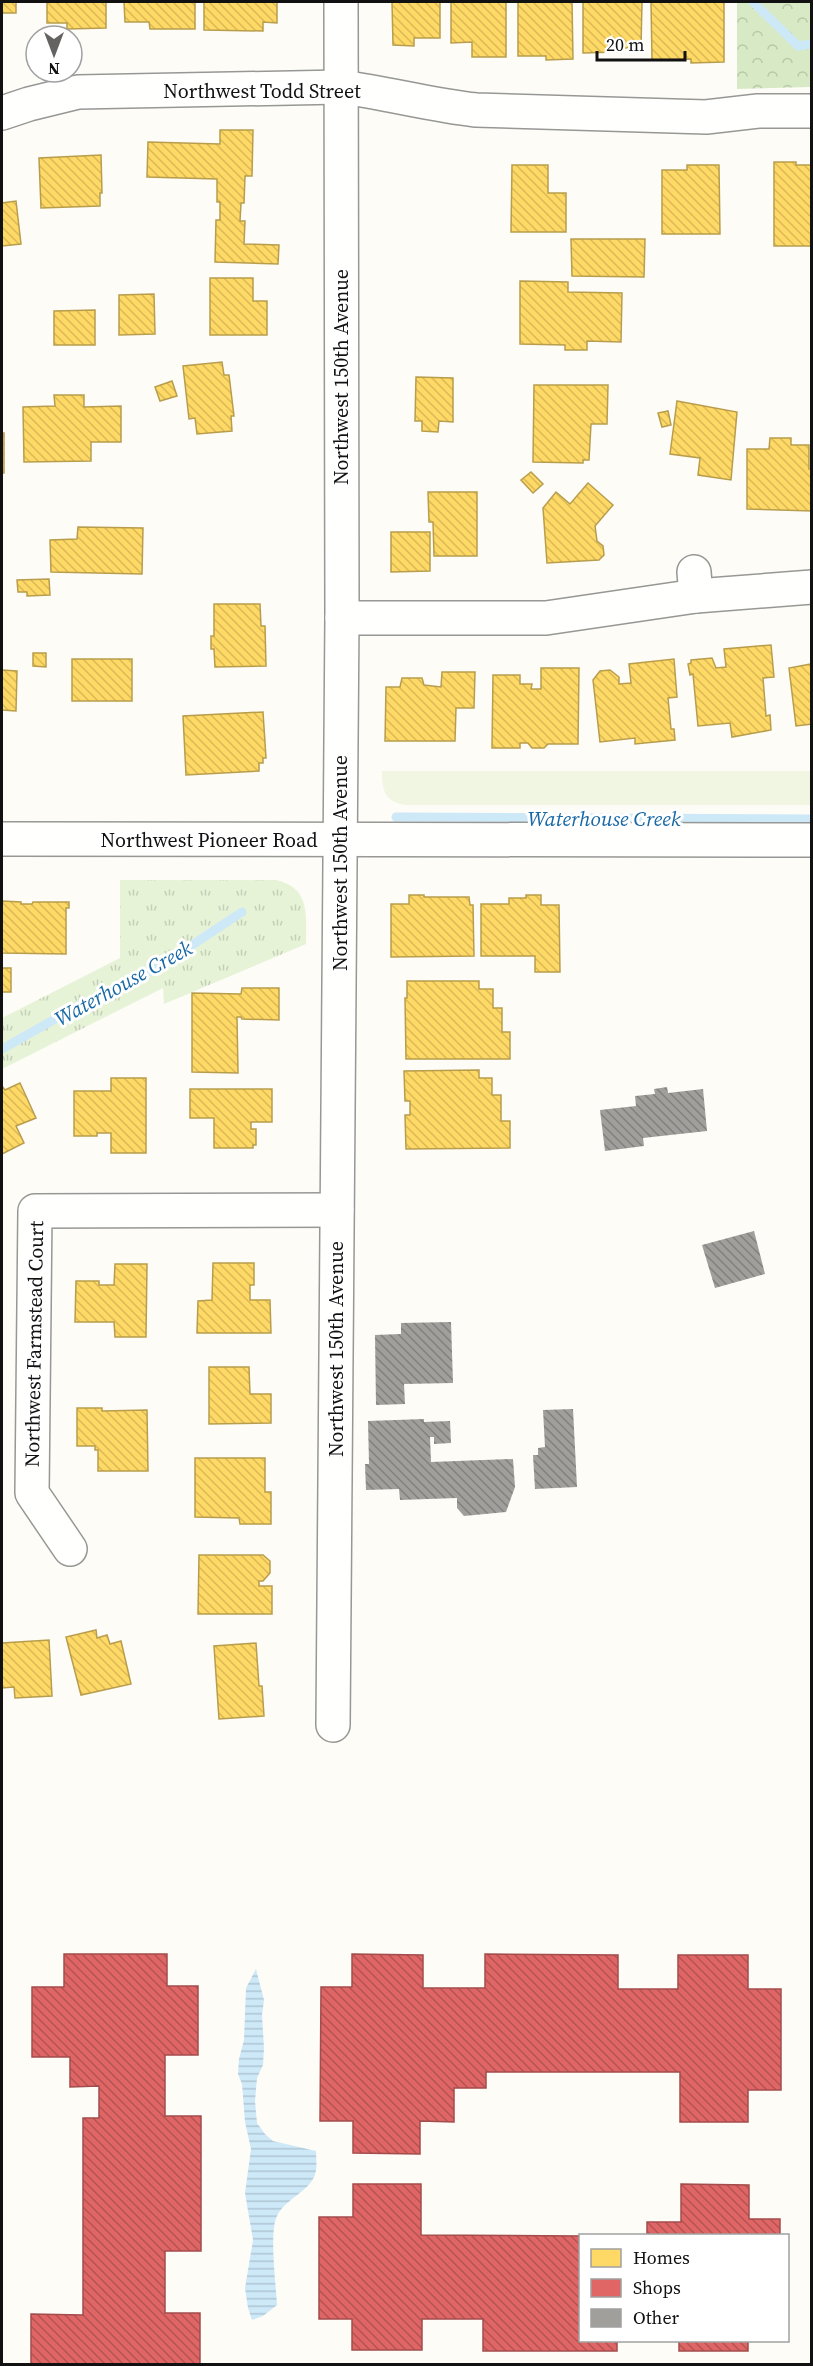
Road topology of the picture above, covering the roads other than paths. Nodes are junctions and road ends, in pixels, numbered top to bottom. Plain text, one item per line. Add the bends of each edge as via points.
1 (341, 2) edge
2 (341, 87) junction
3 (812, 111) edge
4 (2, 113) edge
5 (812, 587) edge
6 (342, 618) junction
7 (2, 839) edge
8 (340, 840) junction
9 (812, 840) edge
10 (337, 1210) junction
11 (70, 1549) dead end
12 (333, 1725) dead end

1 - 2 street, Northwest 150th Avenue
2 - 3 street, Northwest Todd Street via 476,110 706,117 758,111
2 - 4 street, Northwest Todd Street via 78,92
2 - 6 street, Northwest 150th Avenue
5 - 6 street via 695,584 546,618
6 - 8 street, Northwest 150th Avenue
7 - 8 street, Northwest Pioneer Road
8 - 9 street, Northwest Pioneer Road
8 - 10 street, Northwest 150th Avenue
10 - 11 street, Northwest Farmstead Court via 35,1211 32,1493
10 - 12 street, Northwest 150th Avenue

